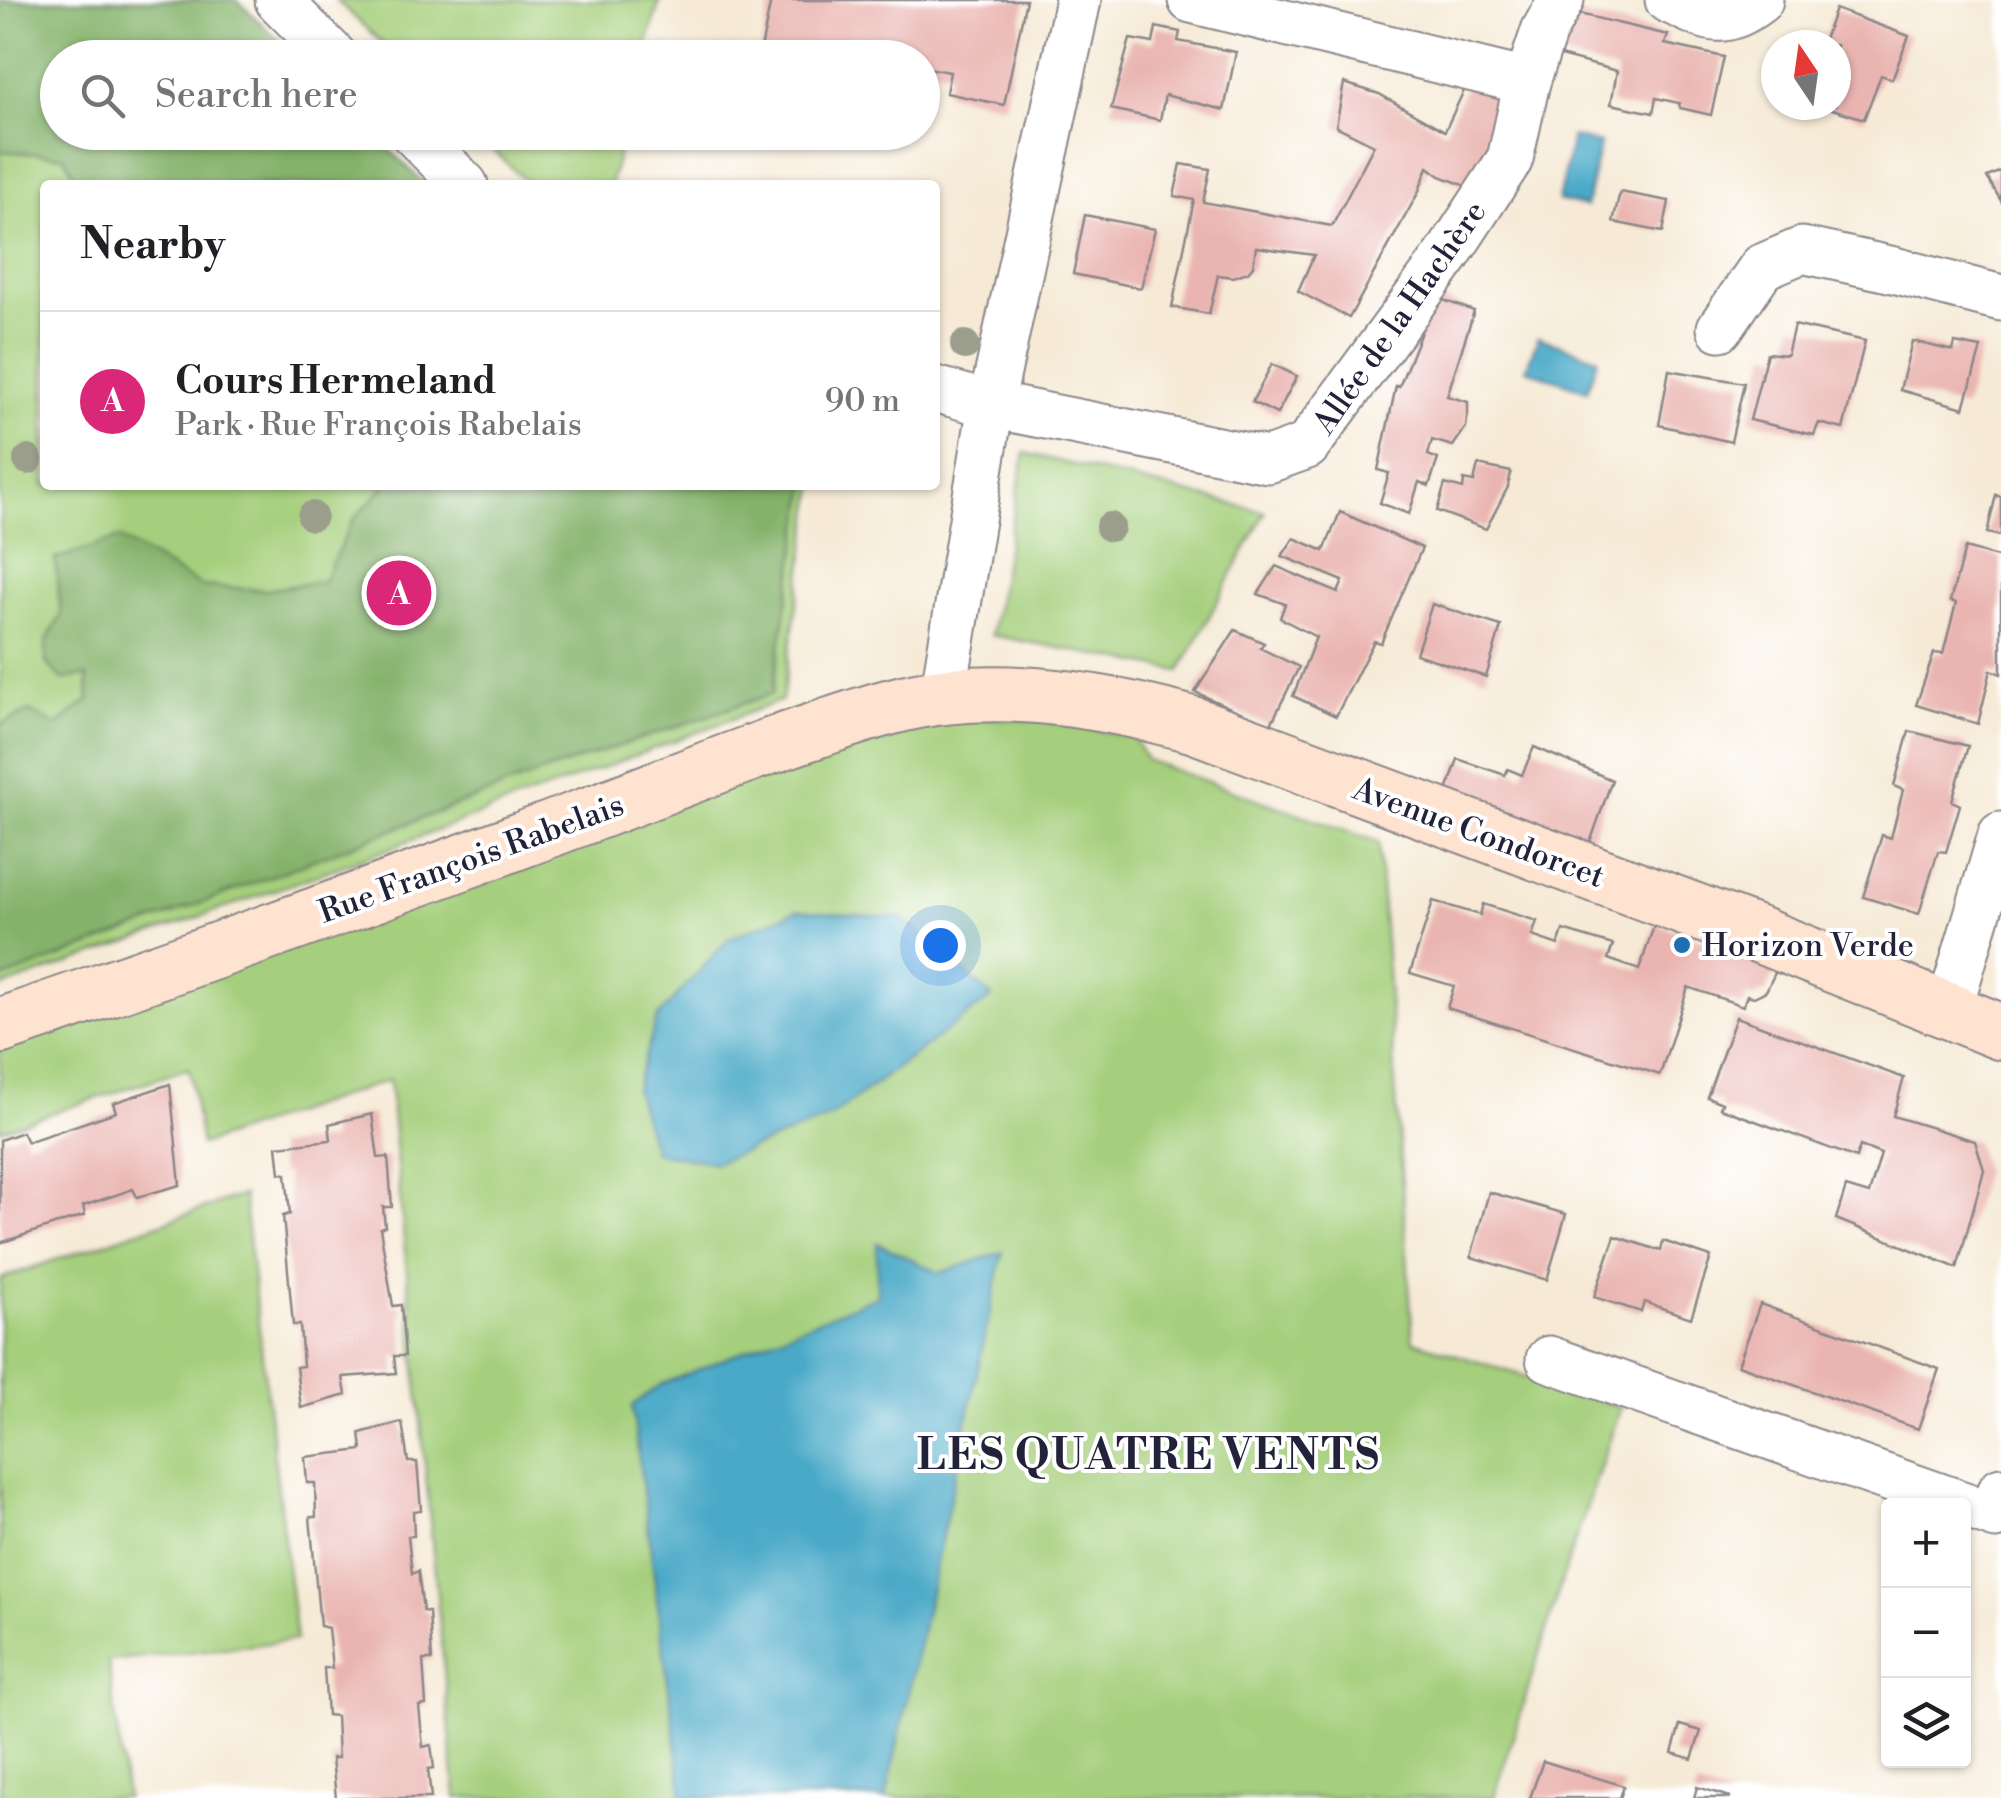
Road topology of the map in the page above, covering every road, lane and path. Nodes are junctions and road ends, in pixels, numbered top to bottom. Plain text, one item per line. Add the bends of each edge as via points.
1 (278, 0) edge
2 (1078, 0) edge
3 (1191, 0) edge
4 (1561, 0) edge
5 (1668, 0) edge
6 (1760, 0) edge
7 (318, 40) edge
8 (1527, 82) junction
9 (430, 150) edge
10 (460, 180) edge
11 (2001, 298) edge
12 (1720, 328) dead end
13 (940, 390) edge
14 (991, 405) junction
15 (944, 696) junction
16 (2001, 835) edge
17 (1950, 1009) junction
18 (0, 1026) edge
19 (2001, 1032) edge
20 (1549, 1359) dead end
21 (2001, 1490) edge

1 - 7 street
2 - 14 street
3 - 8 street
4 - 8 street, Allée de la Hachère
5 - 6 street via 1708,18 1738,18
8 - 14 street, Allée de la Hachère via 1510,158 1307,446 1268,460
9 - 10 street
11 - 12 street via 1802,250 1762,267
13 - 14 street, Allée de la Hachère
14 - 15 street
15 - 17 street, Avenue Condorcet via 1030,694 1134,708 1194,725
15 - 18 street, Rue François Rabelais via 788,739
16 - 17 street
17 - 19 street, Avenue Condorcet
20 - 21 street via 1996,1516

